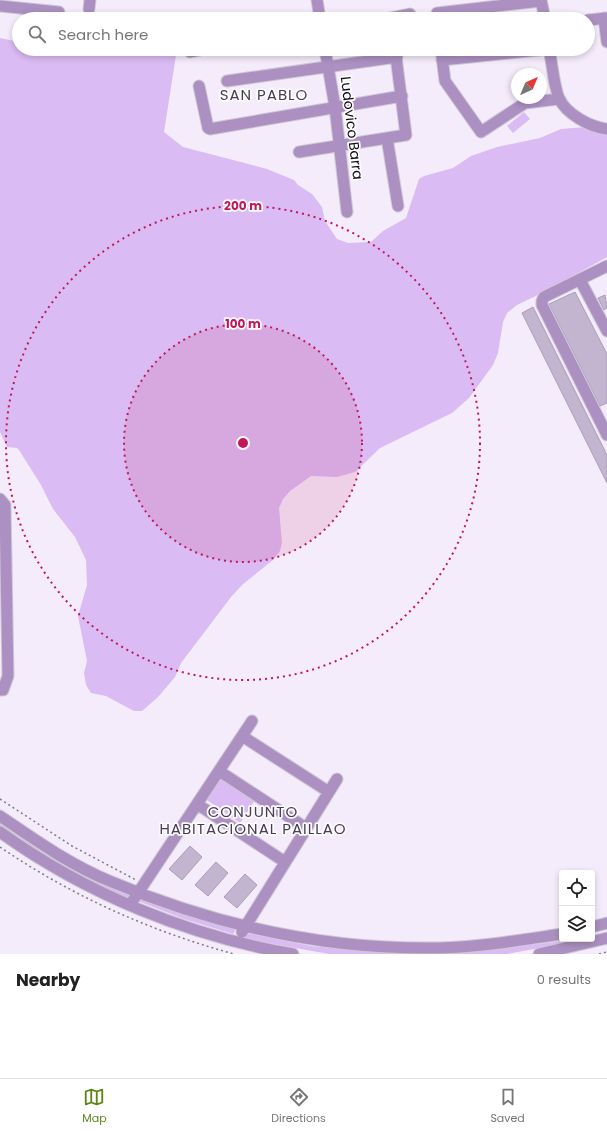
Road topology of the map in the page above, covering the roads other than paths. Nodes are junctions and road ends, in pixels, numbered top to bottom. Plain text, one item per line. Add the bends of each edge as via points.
1 (317, 0) edge
2 (541, 1) edge
3 (0, 6) edge
4 (59, 12) dead end
5 (319, 12) edge
6 (465, 12) edge
7 (543, 12) edge
8 (605, 18) edge
9 (595, 19) edge
10 (607, 42) edge
11 (326, 56) edge
12 (381, 56) edge
13 (396, 56) edge
14 (442, 56) edge
15 (550, 56) edge
16 (328, 67) junction
17 (227, 81) dead end
18 (199, 86) dead end
19 (402, 96) junction
20 (559, 99) junction
21 (335, 107) junction
22 (607, 129) edge
23 (387, 138) junction
24 (340, 146) junction
25 (299, 152) dead end
26 (398, 206) dead end
27 (347, 212) dead end
28 (607, 266) edge
29 (580, 280) junction
30 (605, 324) edge
31 (607, 435) edge
32 (0, 499) edge
33 (0, 690) edge
34 (252, 721) dead end
35 (242, 736) junction
36 (219, 771) junction
37 (338, 779) dead end
38 (329, 792) junction
39 (197, 804) junction
40 (0, 816) edge
41 (306, 828) junction
42 (0, 832) edge
43 (285, 862) junction
44 (141, 888) junction
45 (130, 905) junction
46 (607, 923) edge
47 (245, 925) junction
48 (595, 926) edge
49 (559, 934) edge
50 (607, 938) edge
51 (239, 942) junction
52 (293, 954) edge
53 (539, 954) edge

1 - 5 street
2 - 6 street
2 - 7 street
3 - 4 street
8 - 9 street
8 - 10 street
11 - 16 street, Ludovico Barra
12 - 16 street
13 - 19 street
14 - 20 street via 445,80 481,132 525,103
15 - 20 street
16 - 17 street
16 - 21 street, Ludovico Barra
18 - 21 street via 210,129
19 - 21 street
19 - 23 street via 406,135
20 - 22 street via 572,114 588,125
21 - 24 street, Ludovico Barra
23 - 24 street
23 - 26 street
24 - 25 street
24 - 27 street, Ludovico Barra
28 - 29 street
29 - 30 street
29 - 31 street via 544,297 542,305
32 - 33 street via 5,505 8,676 3,690
34 - 35 street
35 - 36 street
35 - 38 street
36 - 39 street
36 - 41 street
37 - 38 street
38 - 41 street
39 - 43 street
39 - 44 street
40 - 44 street via 70,861 111,882
41 - 43 street
42 - 45 street via 59,870
43 - 47 street
44 - 45 street
44 - 47 street via 182,909
45 - 51 street via 186,927
46 - 48 street
47 - 49 street via 304,939 386,948 496,944
47 - 51 street
50 - 53 street
51 - 52 street

